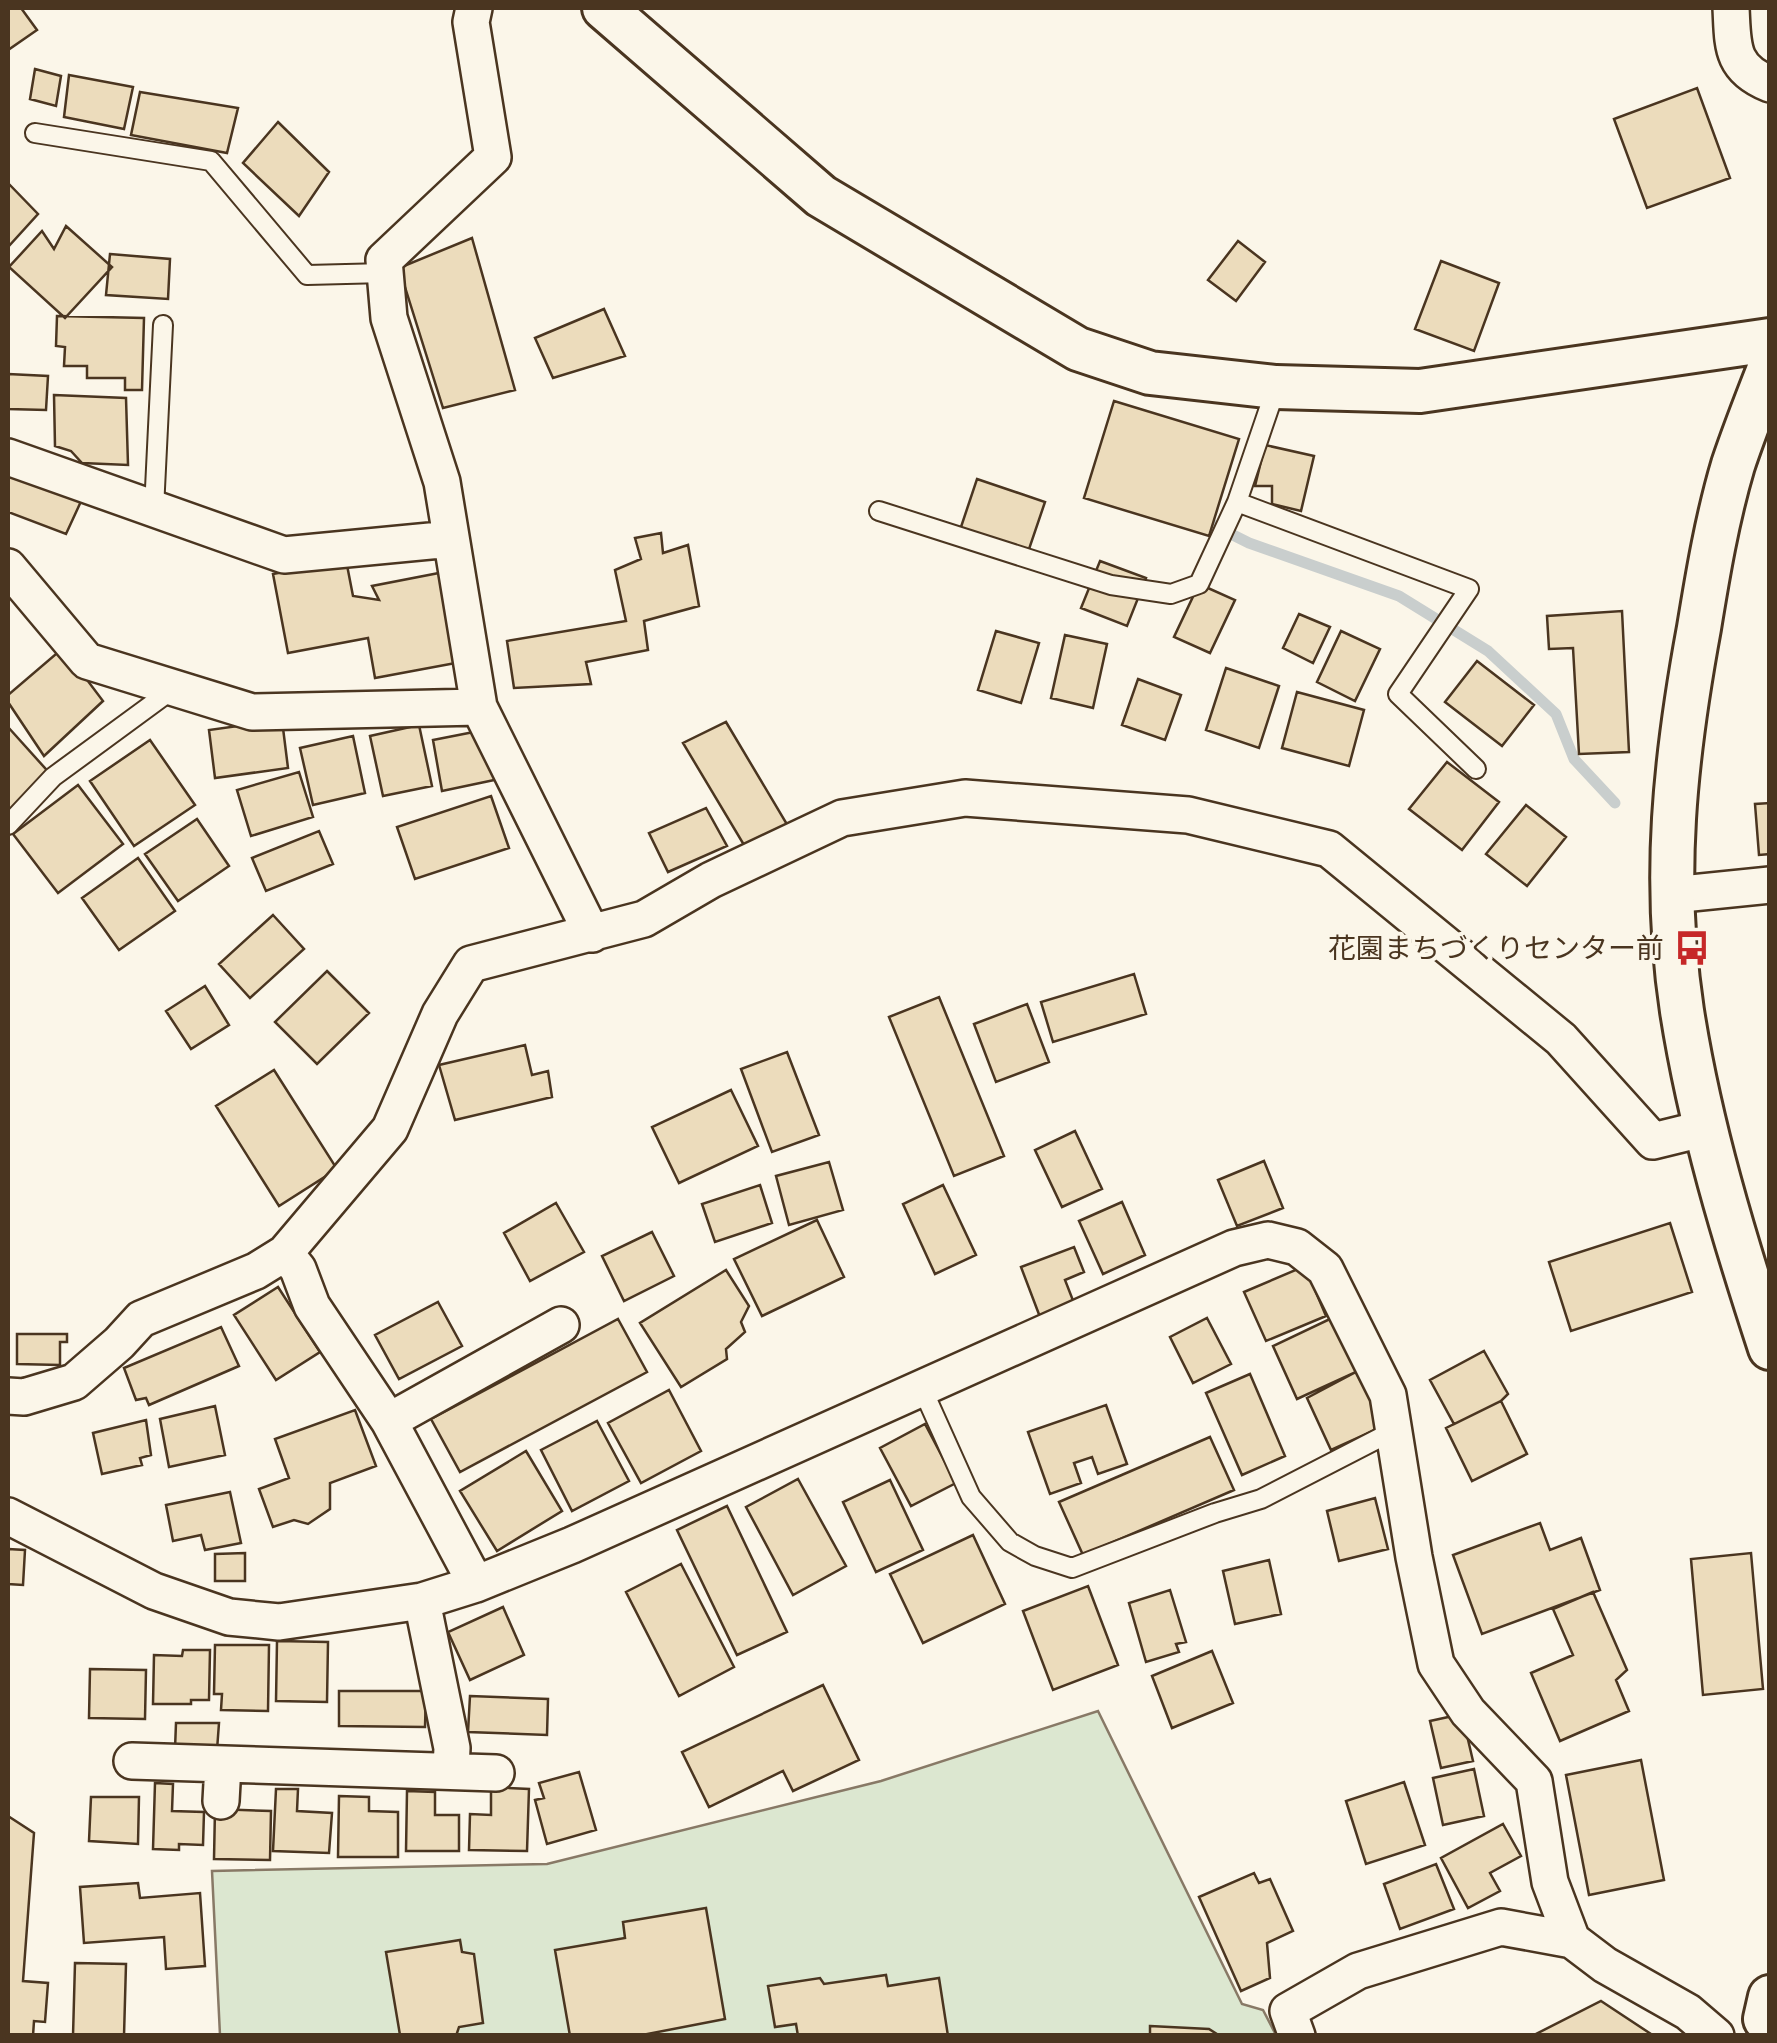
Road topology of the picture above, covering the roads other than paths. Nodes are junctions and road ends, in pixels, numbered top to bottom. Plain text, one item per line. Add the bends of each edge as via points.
1 (474, 8) edge
2 (604, 8) edge
3 (1732, 8) edge
4 (1770, 84) edge
5 (35, 133) dead end
6 (385, 272) junction
7 (164, 324) dead end
8 (1770, 340) edge
9 (1770, 366) edge
10 (1276, 387) junction
11 (8, 457) edge
12 (1236, 504) junction
13 (154, 509) junction
14 (879, 511) dead end
15 (451, 540) junction
16 (8, 567) edge
17 (174, 688) junction
18 (479, 708) junction
19 (1476, 769) dead end
20 (8, 824) edge
21 (1770, 885) edge
22 (1672, 895) junction
23 (592, 934) junction
24 (1706, 1128) junction
25 (284, 1253) junction
26 (561, 1325) dead end
27 (1770, 1348) edge
28 (922, 1388) junction
29 (8, 1396) edge
30 (389, 1420) junction
31 (1395, 1430) junction
32 (8, 1516) edge
33 (476, 1584) junction
34 (422, 1601) junction
35 (132, 1761) dead end
36 (222, 1764) junction
37 (450, 1769) junction
38 (496, 1773) dead end
39 (221, 1801) dead end
40 (1572, 1940) junction
41 (1296, 2036) edge
42 (1716, 2036) edge

1 - 6 street via 470,22 493,156 384,260
2 - 10 street via 820,196 1078,350 1150,373
3 - 4 street via 1733,52 1751,77
5 - 6 lane via 212,162 307,275
6 - 15 street via 389,318 442,482
7 - 13 lane
8 - 10 street via 1420,391
9 - 22 street via 1710,554 1674,793
10 - 12 lane
11 - 13 street
12 - 14 lane via 1199,584 1172,594 1110,585
12 - 19 lane via 1469,589 1398,694
13 - 15 street via 284,555
15 - 18 street
16 - 17 street via 88,661
17 - 18 street via 252,712
17 - 20 lane via 53,778
18 - 23 street
21 - 22 street
22 - 24 street via 1682,1010
23 - 24 street via 644,919 842,818 964,798 1188,815 1328,849 1562,1038 1653,1140
23 - 25 street via 471,964 440,1014 390,1128
24 - 27 street
25 - 29 street via 256,1272 140,1320 74,1382
25 - 30 street
26 - 30 street
28 - 31 lane via 971,1498 1010,1542 1072,1568 1262,1499
28 - 31 street via 1234,1248 1268,1240 1297,1247 1324,1269 1388,1396
28 - 33 street
30 - 33 street
31 - 40 street via 1436,1664 1468,1712 1534,1781 1550,1882
32 - 34 street via 154,1592 229,1617 279,1622
33 - 34 street
34 - 37 street via 452,1748
35 - 36 street
36 - 37 street
36 - 39 street
37 - 38 street
40 - 41 street via 1501,1927 1358,1971 1288,2011
40 - 42 street

